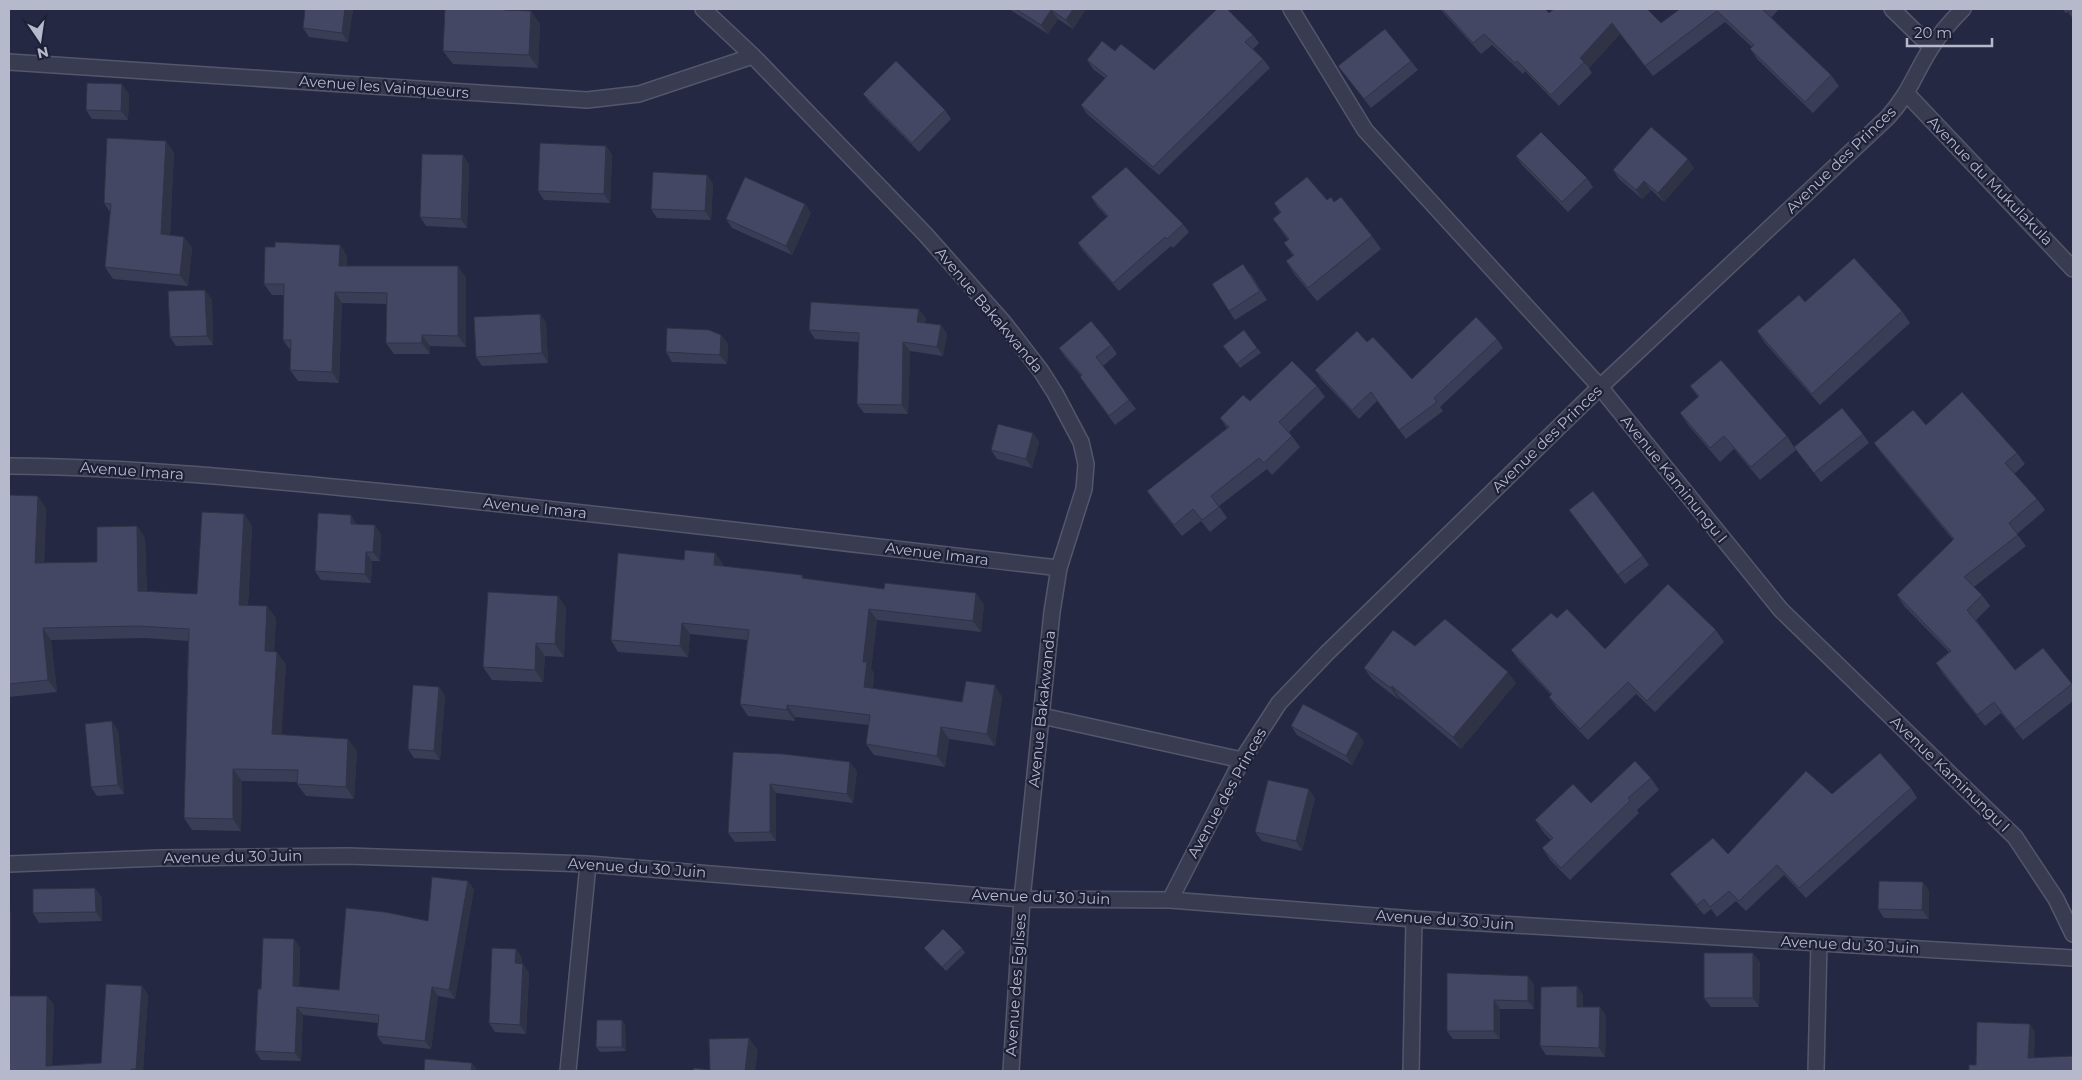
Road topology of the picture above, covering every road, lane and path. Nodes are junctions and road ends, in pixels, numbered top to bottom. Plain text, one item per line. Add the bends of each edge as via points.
1 (703, 9) edge
2 (1291, 9) edge
3 (1892, 9) edge
4 (1963, 9) edge
5 (1931, 47) junction
6 (753, 56) junction
7 (9, 62) edge
8 (1907, 94) junction
9 (2073, 269) edge
10 (1600, 387) junction
11 (9, 466) edge
12 (1060, 568) junction
13 (1042, 716) junction
14 (1242, 760) junction
15 (9, 864) edge
16 (588, 864) junction
17 (1022, 899) junction
18 (1170, 900) junction
19 (1414, 919) junction
20 (2073, 934) edge
21 (1819, 943) junction
22 (2073, 958) edge
23 (568, 1071) edge
24 (1010, 1071) edge
25 (1411, 1071) edge
26 (1816, 1071) edge

1 - 6 street, Avenue Bakakwanda
2 - 10 street, Avenue Kaminungu I via 1365,130
3 - 5 street
4 - 5 street, Avenue des Princes
5 - 8 street, Avenue des Princes
6 - 7 street, Avenue les Vainqueurs via 639,94 587,100
6 - 12 street, Avenue Bakakwanda via 931,241 1004,323 1055,393 1081,442 1086,464 1084,489
8 - 9 street, Avenue du Mukulakula
8 - 10 street, Avenue des Princes via 1888,117
10 - 14 street, Avenue des Princes via 1279,703
10 - 20 street, Avenue Kaminungu I via 1781,610 2015,837 2056,899
11 - 12 street, Avenue Imara via 58,466 272,481 497,503
12 - 13 street, Avenue Bakakwanda via 1052,612
13 - 14 street
13 - 17 street, Avenue Bakakwanda
14 - 18 street, Avenue des Princes
15 - 16 street, Avenue du 30 Juin via 348,856
16 - 17 street, Avenue du 30 Juin
16 - 23 street
17 - 18 street, Avenue du 30 Juin
17 - 24 street, Avenue des Eglises
18 - 19 street, Avenue du 30 Juin
19 - 21 street, Avenue du 30 Juin
19 - 25 street
21 - 22 street, Avenue du 30 Juin
21 - 26 street

